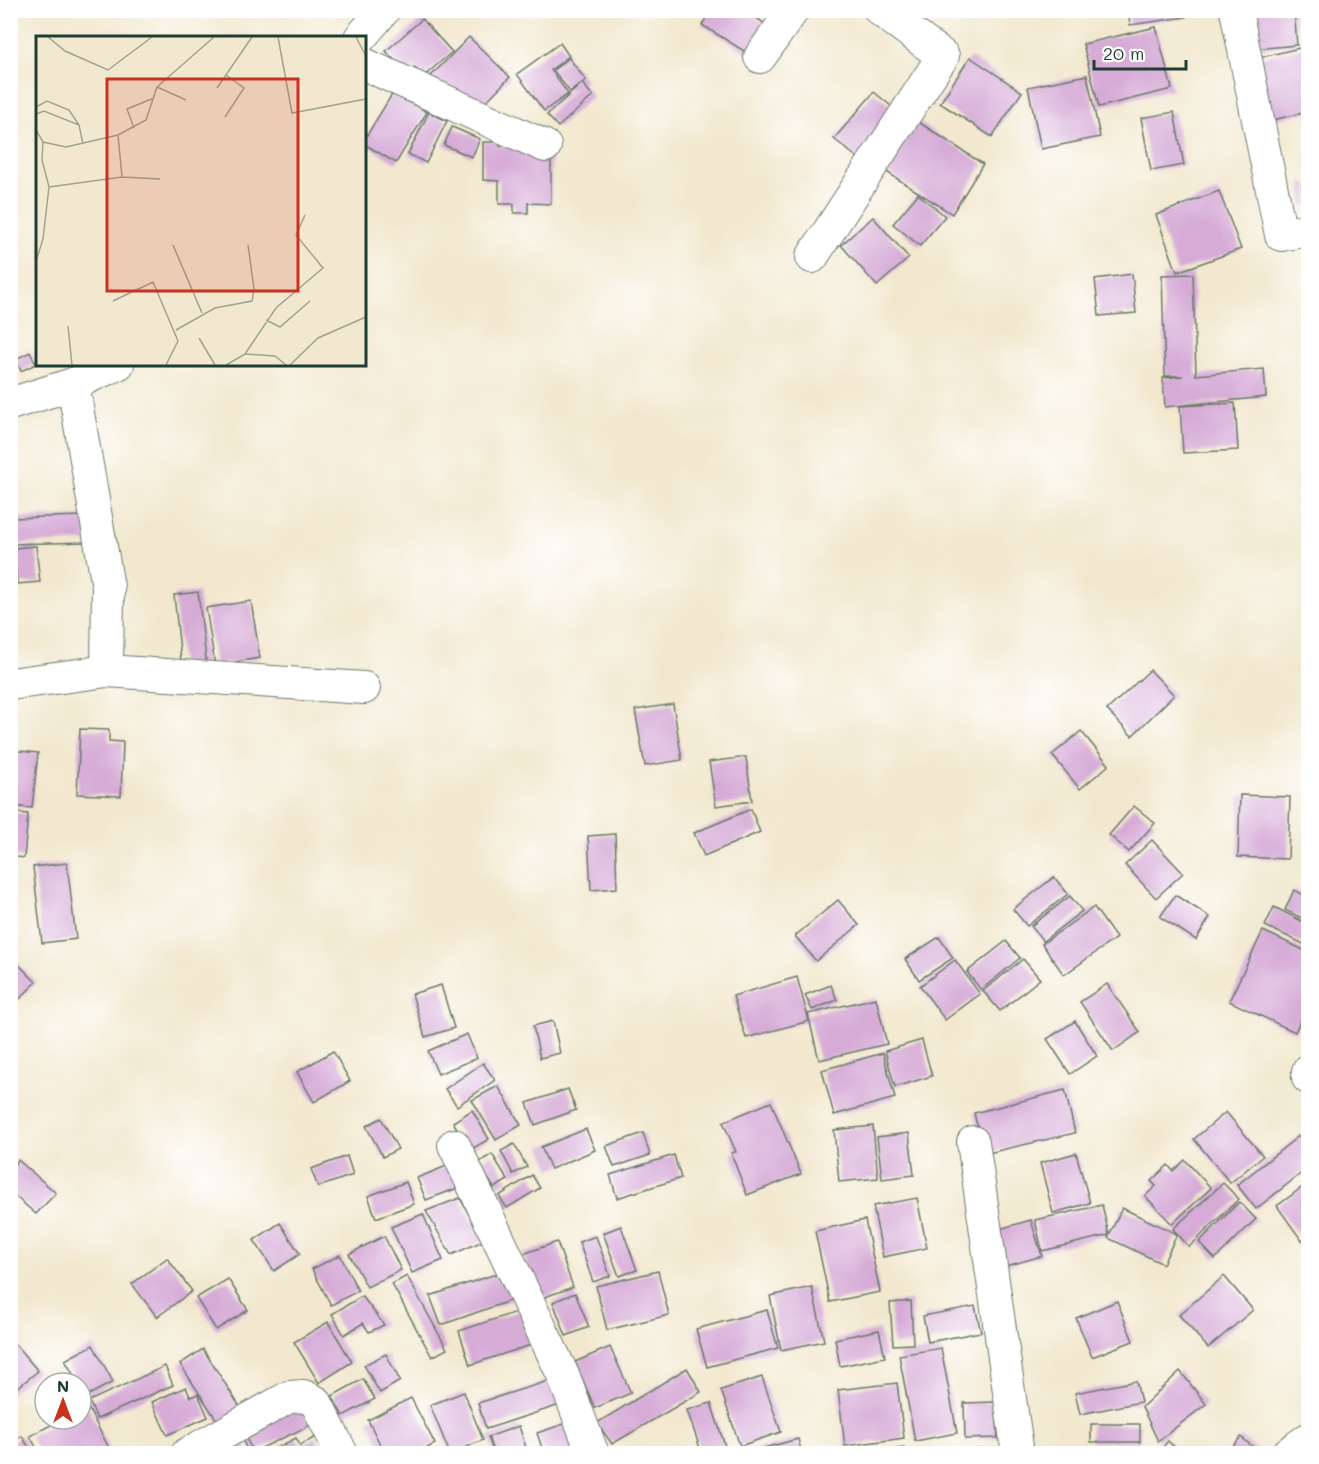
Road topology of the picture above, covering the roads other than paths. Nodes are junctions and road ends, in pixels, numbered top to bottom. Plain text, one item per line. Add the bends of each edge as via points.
1 (384, 10) edge
2 (793, 10) edge
3 (880, 10) edge
4 (1236, 10) edge
5 (362, 36) edge
6 (760, 57) dead end
7 (366, 65) edge
8 (545, 146) dead end
9 (1308, 230) edge
10 (812, 257) dead end
11 (114, 366) edge
12 (74, 384) junction
13 (10, 404) edge
14 (107, 671) junction
15 (10, 684) edge
16 (364, 688) dead end
17 (1308, 1071) edge
18 (1308, 1078) edge
19 (973, 1142) dead end
20 (454, 1145) dead end
21 (1308, 1439) edge
22 (187, 1454) edge
23 (342, 1454) edge
24 (593, 1454) edge
25 (1018, 1454) edge
26 (1287, 1454) edge

1 - 5 street
2 - 6 street
3 - 10 street via 943,56
4 - 9 street via 1281,235
7 - 8 street
11 - 12 street
12 - 13 street
12 - 14 street via 108,587
14 - 15 street
14 - 16 street
17 - 18 street
19 - 25 street
20 - 24 street via 563,1375
21 - 26 street
22 - 23 street via 289,1397 304,1396 316,1402

